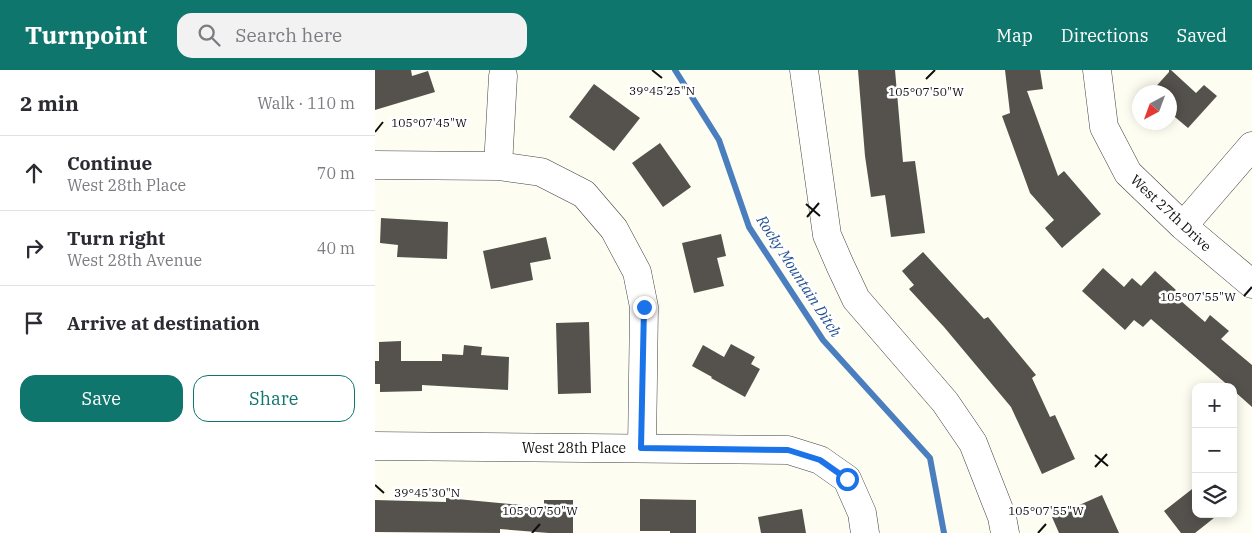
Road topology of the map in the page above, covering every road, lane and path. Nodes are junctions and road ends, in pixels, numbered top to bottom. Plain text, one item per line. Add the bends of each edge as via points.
1 (805, 70) edge
2 (1097, 70) edge
3 (503, 76) dead end
4 (1252, 146) edge
5 (375, 165) edge
6 (498, 166) junction
7 (1183, 226) junction
8 (1252, 284) edge
9 (375, 446) edge
10 (641, 448) junction
11 (863, 523) edge
12 (1005, 533) edge

1 - 12 street via 827,235 856,300 945,402 973,443
2 - 7 street, West 27th Drive via 1104,127 1128,173
3 - 6 street
4 - 7 street
5 - 6 street
6 - 10 street via 541,172 583,194 614,229 637,272 644,307
7 - 8 street, West 27th Drive
9 - 10 street, West 28th Place
10 - 11 street, West 28th Place via 788,450 820,460 847,479

